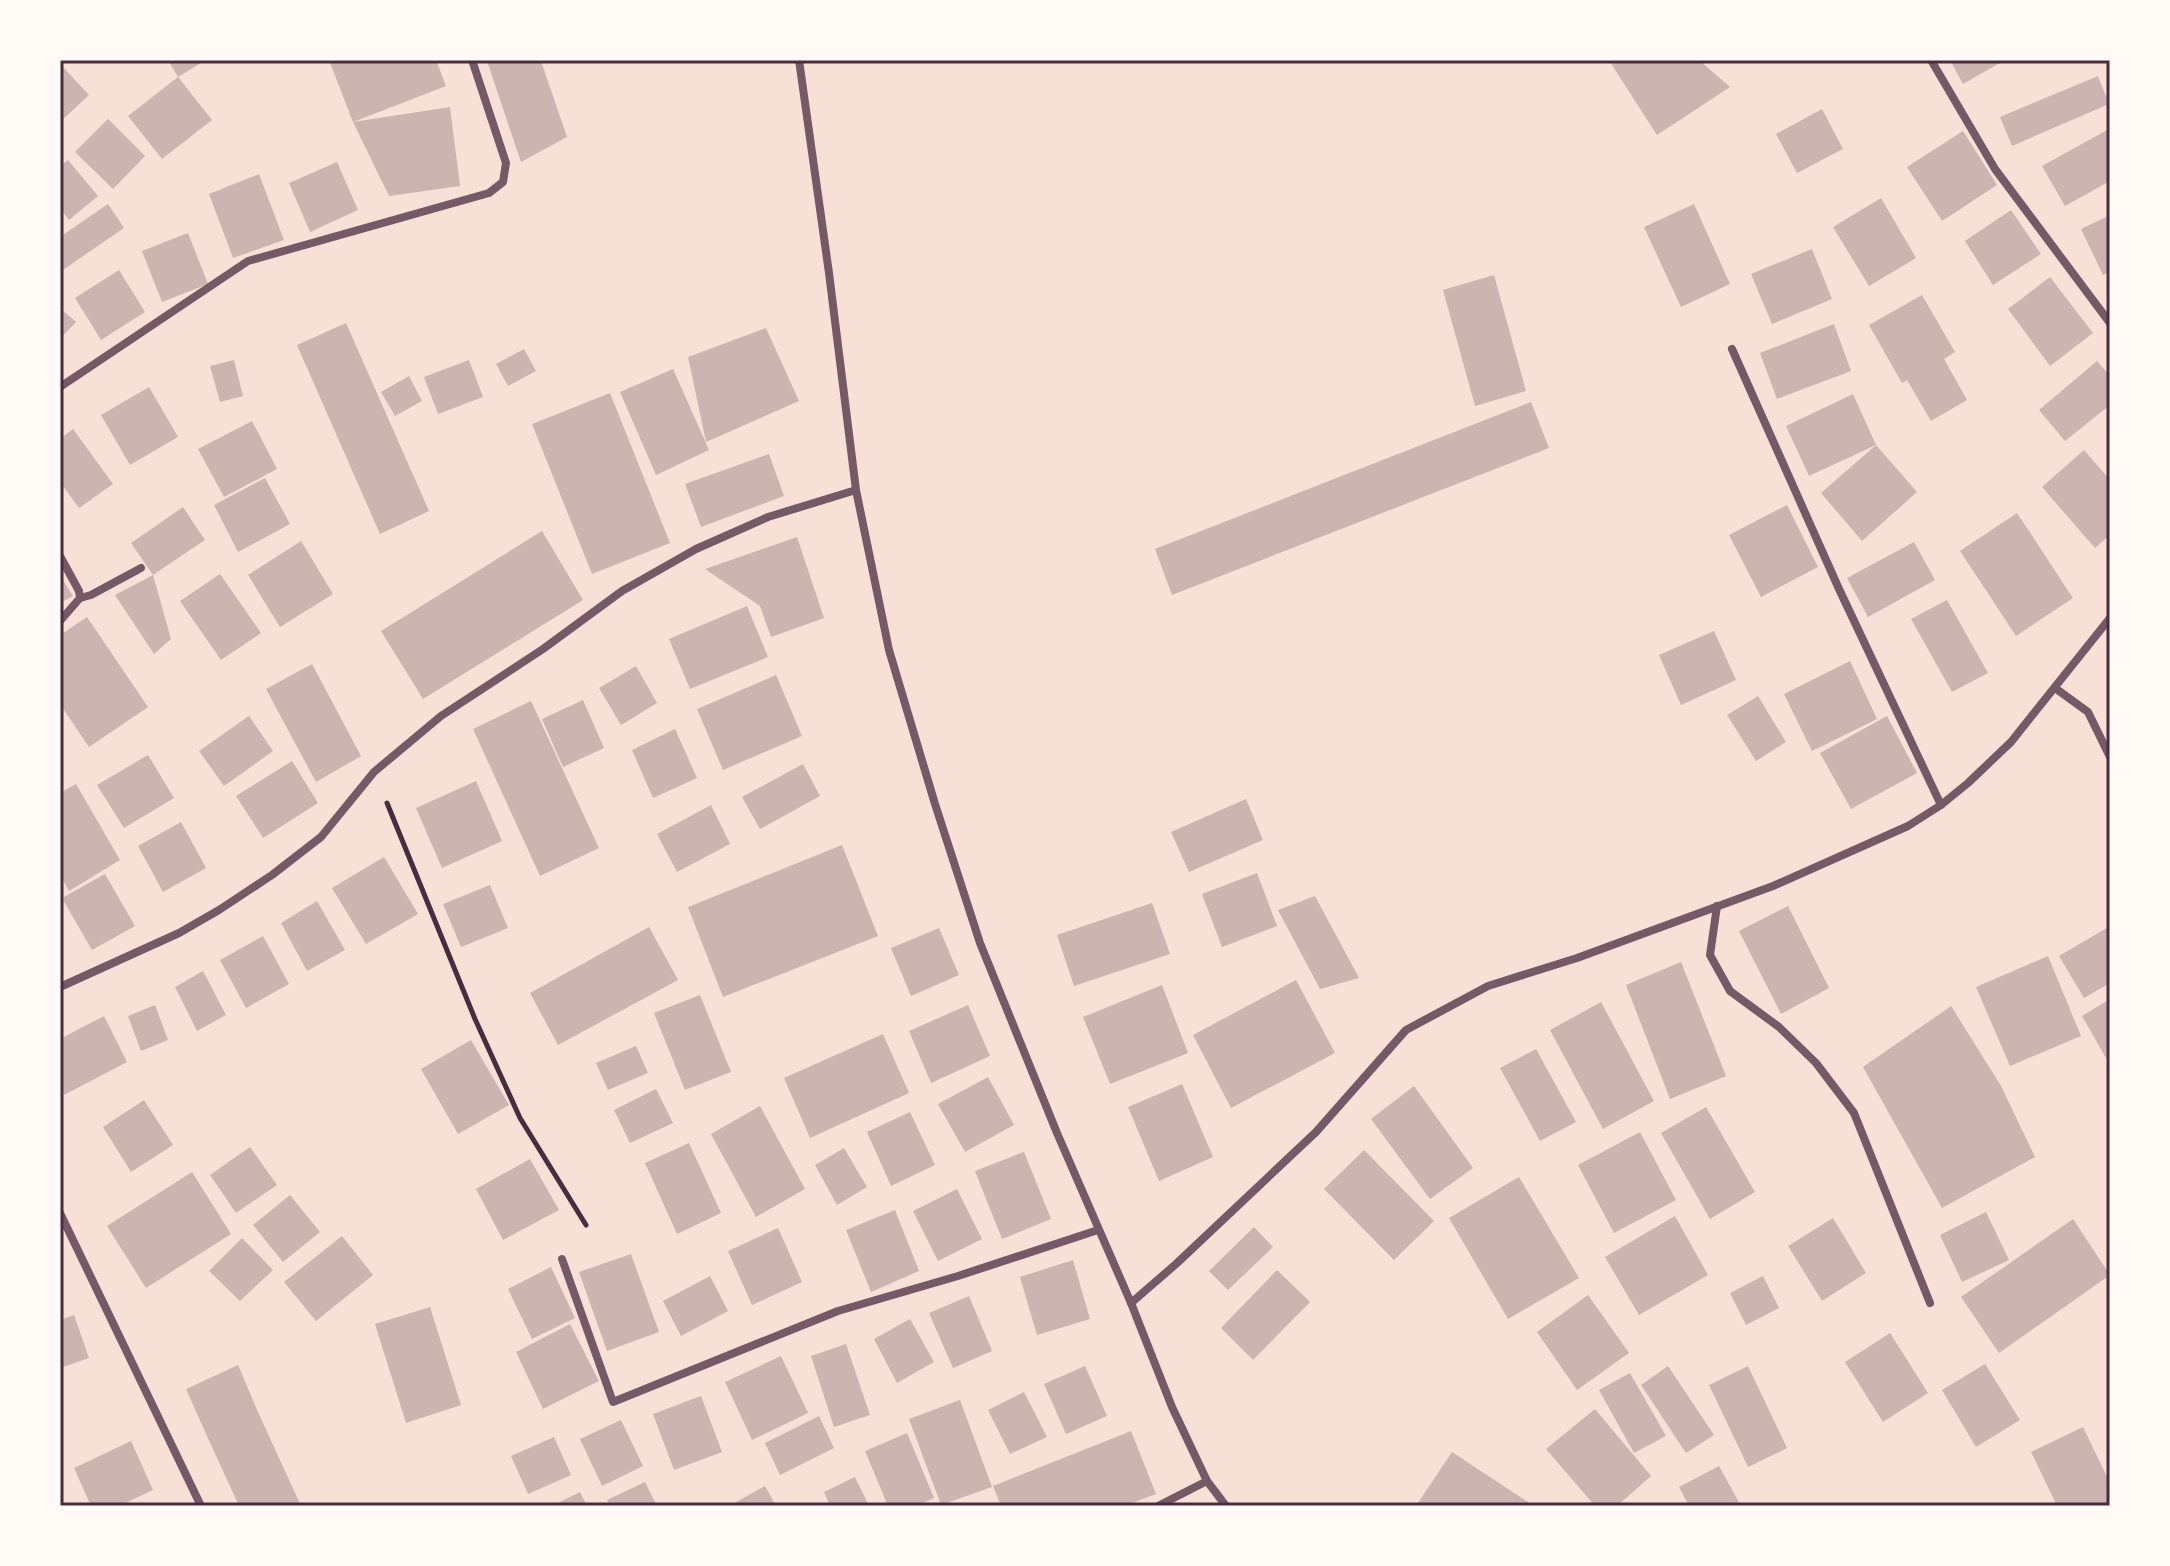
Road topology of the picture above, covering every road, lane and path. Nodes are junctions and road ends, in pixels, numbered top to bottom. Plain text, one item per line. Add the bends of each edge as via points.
1 (472, 60) edge
2 (799, 60) edge
3 (1931, 60) edge
4 (2110, 323) edge
5 (1732, 349) dead end
6 (60, 387) edge
7 (856, 490) junction
8 (60, 556) edge
9 (141, 568) dead end
10 (80, 598) junction
11 (2110, 618) edge
12 (60, 621) edge
13 (2055, 688) junction
14 (2110, 757) edge
15 (374, 772) junction
16 (1941, 805) junction
17 (1717, 906) junction
18 (60, 987) edge
19 (60, 1213) edge
20 (586, 1225) dead end
21 (1098, 1230) junction
22 (562, 1259) dead end
23 (1131, 1303) junction
24 (1930, 1303) dead end
25 (1207, 1481) junction
26 (201, 1506) edge
27 (1158, 1506) edge
28 (1226, 1506) edge

1 - 6 street via 506,163 503,182 489,193 248,261
2 - 7 street
3 - 4 street via 1995,169
5 - 16 street
7 - 15 street via 768,517 634,584 441,716
7 - 21 street via 889,650 935,804 976,929
8 - 10 street
9 - 10 street
10 - 12 street
11 - 13 street
13 - 14 street via 2088,712
13 - 16 street via 2011,742
15 - 18 street via 321,837 272,875 179,933
15 - 20 path via 520,1118
16 - 17 street via 1842,856
17 - 23 street via 1488,986 1406,1030 1316,1132
17 - 24 street via 1710,955 1730,991 1816,1063 1854,1113
19 - 26 street
21 - 22 street via 838,1311 613,1402
21 - 23 street
23 - 25 street
25 - 27 street
25 - 28 street

